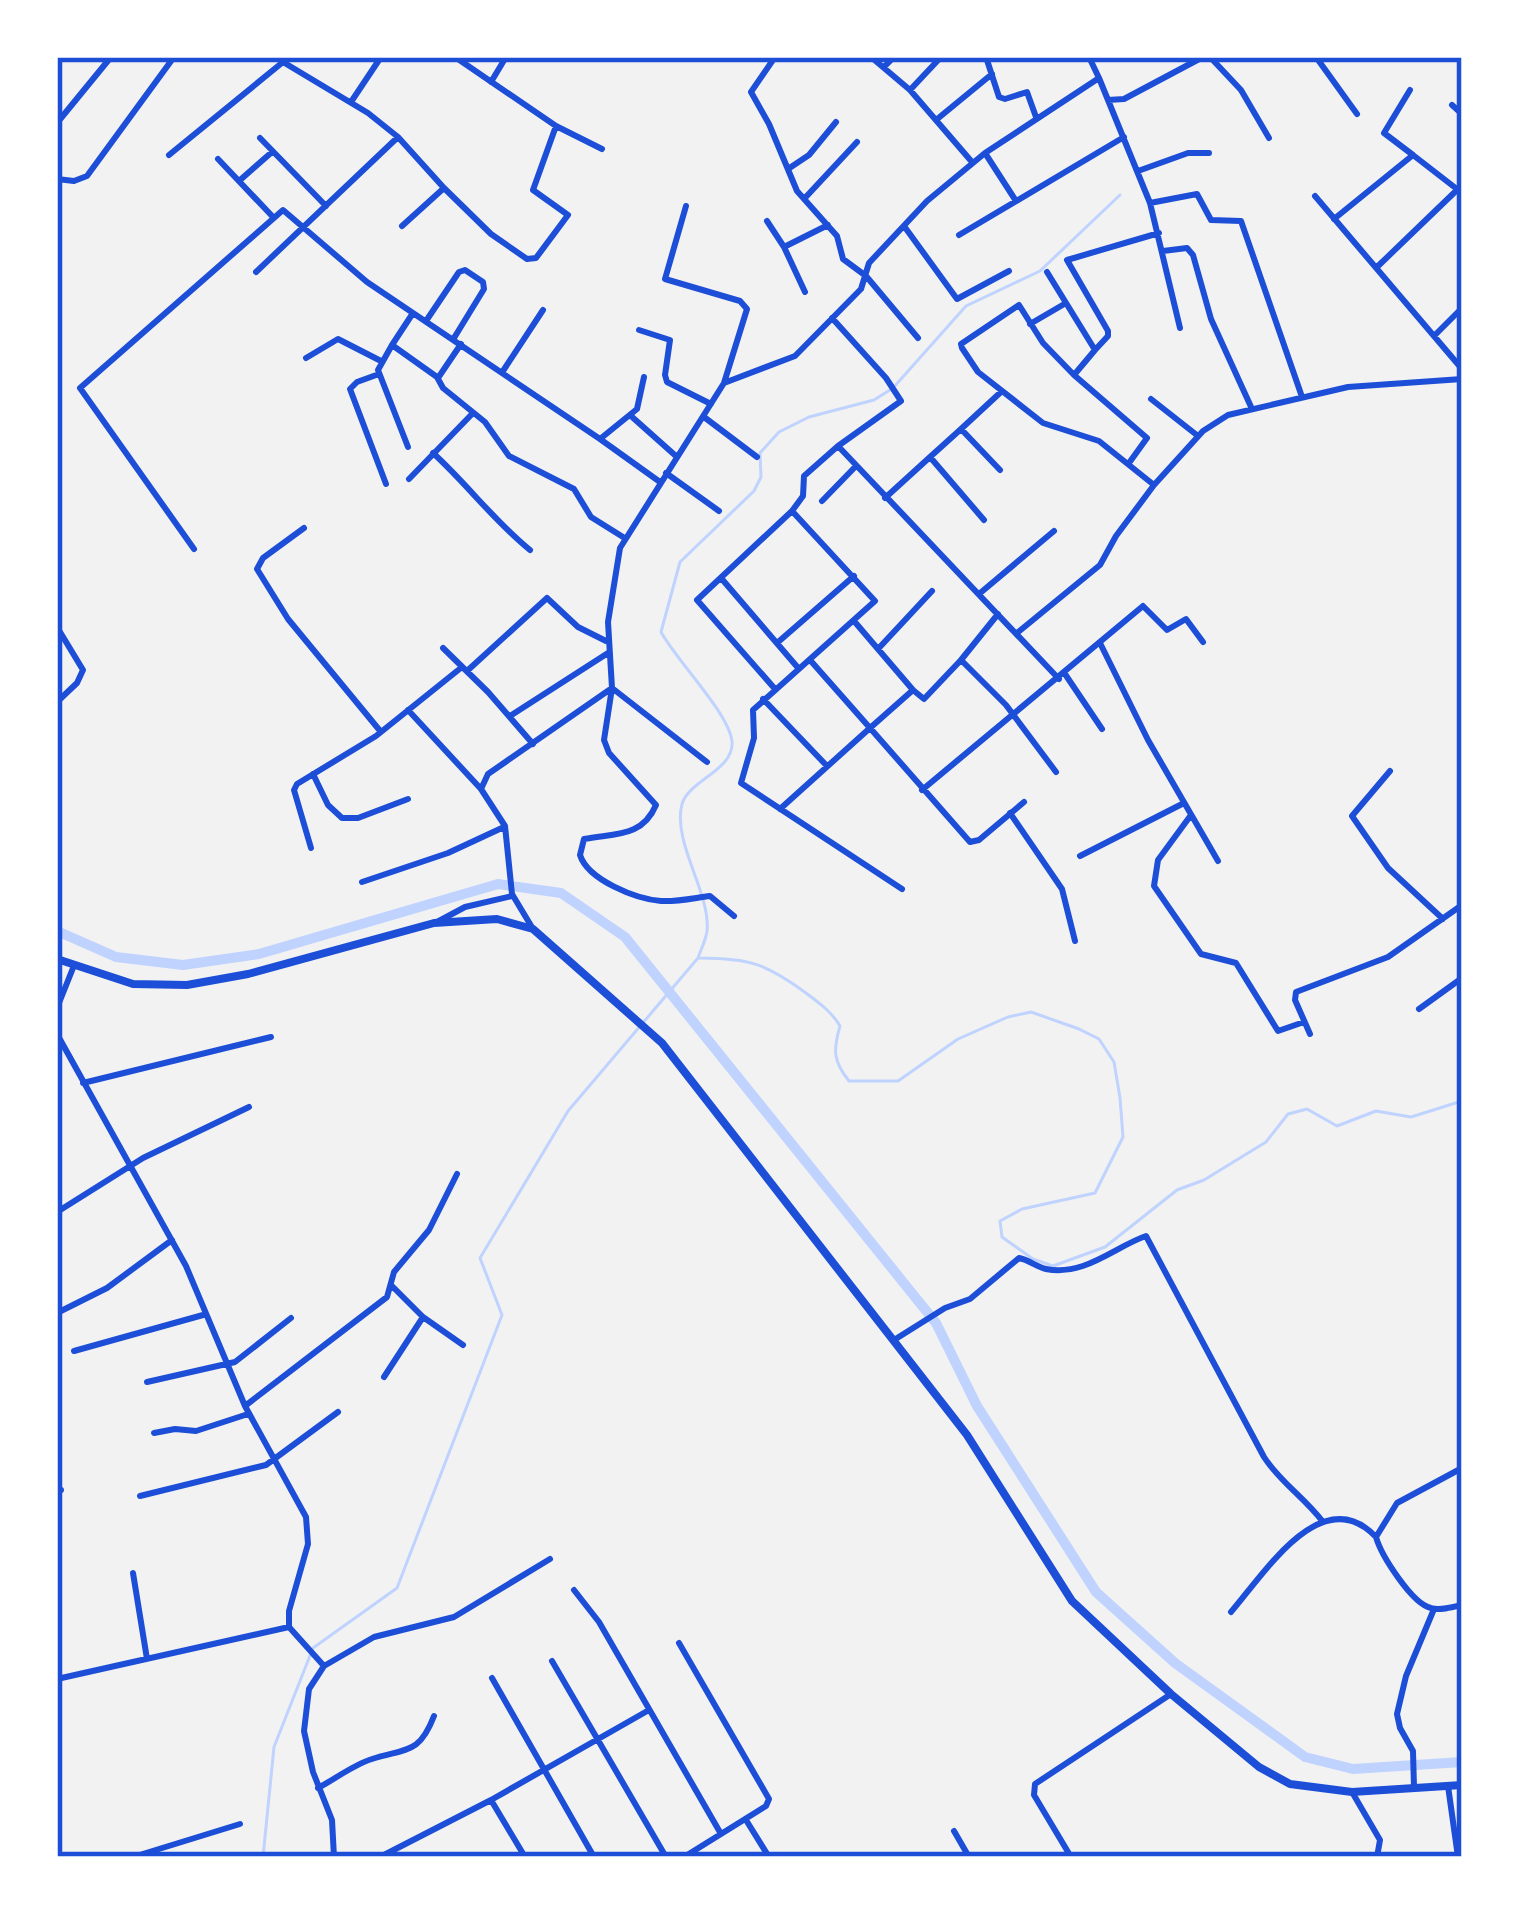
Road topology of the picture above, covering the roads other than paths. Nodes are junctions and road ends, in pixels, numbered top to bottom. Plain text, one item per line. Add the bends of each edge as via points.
1 (111, 57) edge
2 (174, 57) edge
3 (308, 57) edge
4 (381, 57) edge
5 (455, 57) edge
6 (506, 57) edge
7 (775, 57) edge
8 (871, 57) edge
9 (894, 57) edge
10 (941, 57) edge
11 (986, 57) edge
12 (1089, 57) edge
13 (1207, 57) edge
14 (1316, 57) edge
15 (884, 67) junction
16 (299, 70) junction
17 (992, 74) junction
18 (1099, 78) junction
19 (491, 82) junction
20 (910, 89) junction
21 (1410, 90) dead end
22 (1108, 100) junction
23 (351, 102) junction
24 (1451, 105) dead end
25 (1357, 114) dead end
26 (1462, 114) edge
27 (1036, 117) junction
28 (936, 120) junction
29 (836, 122) dead end
30 (57, 123) edge
31 (556, 126) junction
32 (398, 137) junction
33 (1124, 137) junction
34 (260, 138) dead end
35 (1269, 138) dead end
36 (857, 142) dead end
37 (602, 149) dead end
38 (273, 151) junction
39 (985, 153) junction
40 (1209, 153) dead end
41 (170, 155) dead end
42 (1413, 155) junction
43 (218, 159) dead end
44 (973, 163) junction
45 (788, 169) junction
46 (1140, 176) junction
47 (57, 179) edge
48 (238, 181) junction
49 (444, 188) junction
50 (1460, 191) edge
51 (1315, 196) dead end
52 (804, 199) junction
53 (1016, 201) junction
54 (1150, 203) junction
55 (326, 206) junction
56 (686, 206) dead end
57 (273, 217) junction
58 (1334, 218) junction
59 (767, 221) dead end
60 (402, 226) dead end
61 (828, 226) junction
62 (904, 226) junction
63 (304, 228) junction
64 (1159, 233) junction
65 (959, 235) dead end
66 (784, 247) junction
67 (1163, 251) junction
68 (1376, 268) junction
69 (256, 272) dead end
70 (1009, 272) dead end
71 (1047, 272) dead end
72 (866, 276) junction
73 (805, 292) dead end
74 (1066, 303) junction
75 (1462, 308) edge
76 (543, 310) dead end
77 (413, 313) junction
78 (832, 318) junction
79 (426, 321) junction
80 (1030, 324) junction
81 (1180, 328) dead end
82 (639, 330) dead end
83 (1434, 336) junction
84 (918, 338) dead end
85 (457, 341) junction
86 (392, 344) junction
87 (1095, 350) junction
88 (306, 358) dead end
89 (381, 361) junction
90 (1462, 369) edge
91 (503, 371) junction
92 (379, 374) junction
93 (1074, 375) junction
94 (644, 377) dead end
95 (438, 378) junction
96 (1462, 379) edge
97 (724, 382) junction
98 (1002, 391) junction
99 (1302, 395) junction
100 (1151, 399) dead end
101 (711, 404) junction
102 (1252, 409) junction
103 (473, 413) junction
104 (631, 416) junction
105 (704, 417) junction
106 (961, 429) junction
107 (1198, 436) junction
108 (601, 439) junction
109 (838, 446) junction
110 (407, 447) dead end
111 (434, 453) junction
112 (676, 457) junction
113 (757, 457) dead end
114 (930, 457) junction
115 (1128, 464) junction
116 (856, 466) junction
117 (1000, 470) dead end
118 (666, 473) junction
119 (409, 479) dead end
120 (660, 482) junction
121 (386, 484) dead end
122 (1154, 485) junction
123 (885, 498) junction
124 (821, 501) dead end
125 (719, 511) dead end
126 (792, 511) junction
127 (984, 520) dead end
128 (304, 528) dead end
129 (1054, 531) dead end
130 (623, 537) junction
131 (194, 549) dead end
132 (530, 550) dead end
133 (854, 577) junction
134 (721, 578) junction
135 (932, 591) dead end
136 (979, 594) junction
137 (998, 614) junction
138 (854, 621) junction
139 (57, 627) edge
140 (1017, 633) junction
141 (1203, 642) dead end
142 (777, 643) junction
143 (1100, 644) junction
144 (609, 647) junction
145 (443, 648) dead end
146 (878, 649) junction
147 (811, 660) junction
148 (961, 660) junction
149 (464, 669) junction
150 (799, 669) junction
151 (1062, 677) junction
152 (612, 688) junction
153 (775, 689) junction
154 (913, 690) junction
155 (764, 699) junction
156 (57, 702) edge
157 (408, 710) junction
158 (1014, 714) junction
159 (510, 716) junction
160 (870, 728) junction
161 (1102, 729) dead end
162 (381, 732) junction
163 (532, 744) junction
164 (707, 762) dead end
165 (827, 766) junction
166 (1390, 770) dead end
167 (1055, 772) dead end
168 (313, 774) junction
169 (481, 789) junction
170 (922, 790) junction
171 (408, 800) dead end
172 (1024, 802) dead end
173 (1184, 803) junction
174 (780, 808) junction
175 (1010, 814) junction
176 (1191, 815) junction
177 (505, 826) junction
178 (311, 848) dead end
179 (1080, 856) dead end
180 (1218, 861) dead end
181 (362, 882) dead end
182 (902, 890) dead end
183 (512, 894) junction
184 (1462, 904) edge
185 (734, 916) dead end
186 (1443, 919) junction
187 (434, 923) junction
188 (533, 929) junction
189 (1075, 941) dead end
190 (57, 959) edge
191 (73, 968) junction
192 (1462, 978) edge
193 (57, 1008) edge
194 (1419, 1010) dead end
195 (1304, 1022) junction
196 (1310, 1034) dead end
197 (57, 1036) edge
198 (271, 1037) dead end
199 (83, 1082) junction
200 (249, 1107) dead end
201 (129, 1166) junction
202 (457, 1174) dead end
203 (57, 1212) edge
204 (172, 1240) junction
205 (392, 1286) junction
206 (57, 1313) edge
207 (205, 1315) junction
208 (423, 1317) junction
209 (291, 1318) dead end
210 (894, 1340) junction
211 (463, 1345) dead end
212 (74, 1352) dead end
213 (229, 1365) junction
214 (384, 1377) dead end
215 (147, 1382) dead end
216 (247, 1410) junction
217 (338, 1412) dead end
218 (154, 1433) dead end
219 (276, 1459) junction
220 (1462, 1468) edge
221 (140, 1496) dead end
222 (1323, 1522) junction
223 (1376, 1537) junction
224 (550, 1559) dead end
225 (133, 1573) dead end
226 (574, 1590) dead end
227 (1462, 1605) edge
228 (1434, 1609) junction
229 (1232, 1612) dead end
230 (290, 1627) junction
231 (679, 1643) dead end
232 (147, 1659) junction
233 (552, 1661) dead end
234 (322, 1663) junction
235 (492, 1678) dead end
236 (57, 1679) edge
237 (1171, 1694) junction
238 (649, 1710) junction
239 (434, 1716) dead end
240 (596, 1739) junction
241 (545, 1767) junction
242 (1414, 1784) junction
243 (1462, 1785) edge
244 (1448, 1786) junction
245 (318, 1788) junction
246 (1352, 1792) junction
247 (491, 1800) junction
248 (746, 1820) junction
249 (240, 1824) dead end
250 (954, 1831) dead end
251 (721, 1834) junction
252 (133, 1857) edge
253 (334, 1857) edge
254 (380, 1857) edge
255 (525, 1857) edge
256 (594, 1857) edge
257 (666, 1857) edge
258 (684, 1857) edge
259 (769, 1857) edge
260 (969, 1857) edge
261 (1070, 1857) edge
262 (1377, 1857) edge
263 (1458, 1857) edge

1 - 30 street
2 - 47 street via 87,176
3 - 16 street
4 - 23 street
5 - 19 street
6 - 19 street
7 - 45 street via 752,88
8 - 15 street
9 - 15 street
10 - 20 street
11 - 17 street
12 - 18 street
13 - 22 street
13 - 35 street via 1238,87
14 - 25 street
15 - 20 street
16 - 23 street
16 - 41 street via 275,66
17 - 27 street via 1001,99 1028,92
17 - 28 street
18 - 22 street
18 - 27 street
19 - 31 street
20 - 28 street
21 - 42 street via 1384,133
22 - 33 street
23 - 32 street
24 - 26 street
27 - 39 street
28 - 44 street
29 - 45 street
31 - 37 street
31 - 49 street via 533,190 568,215 536,257 500,241
32 - 49 street
32 - 55 street
33 - 46 street
33 - 53 street
34 - 38 street
36 - 52 street
38 - 48 street
38 - 55 street
39 - 44 street
39 - 53 street
40 - 46 street via 1182,154
42 - 50 street
42 - 58 street
43 - 48 street
44 - 62 street
45 - 52 street
46 - 54 street
48 - 57 street
49 - 60 street
50 - 68 street
51 - 58 street
52 - 61 street
53 - 65 street
54 - 64 street
54 - 99 street via 1197,194 1211,220 1241,221
55 - 63 street
56 - 97 street via 665,279 747,310
57 - 63 street via 283,210
57 - 131 street via 80,388
58 - 68 street
59 - 66 street
61 - 66 street
61 - 72 street via 841,256
62 - 70 street via 957,298
62 - 72 street
63 - 69 street
63 - 77 street
64 - 67 street
64 - 87 street via 1067,260 1108,331
66 - 73 street
67 - 81 street
67 - 102 street via 1187,248 1193,255 1211,319
68 - 83 street
71 - 74 street
72 - 78 street
72 - 84 street
74 - 80 street
74 - 87 street
75 - 83 street
76 - 91 street
77 - 79 street
77 - 86 street
78 - 97 street via 790,359
78 - 109 street via 901,401
79 - 85 street
79 - 85 street via 459,272 470,272 484,289
80 - 93 street
80 - 98 street via 1016,304 961,344
82 - 101 street via 670,340 668,382
83 - 90 street
85 - 91 street
85 - 95 street
86 - 89 street
86 - 95 street
87 - 93 street
88 - 89 street via 338,338
89 - 92 street
91 - 108 street
92 - 110 street
92 - 121 street via 350,389
93 - 115 street via 1147,438
94 - 104 street
95 - 103 street
96 - 99 street
97 - 101 street
98 - 106 street
98 - 115 street via 1043,423 1099,441
99 - 102 street
100 - 107 street
101 - 105 street
102 - 107 street
103 - 111 street
103 - 130 street via 509,456 574,489 591,517
104 - 108 street
104 - 112 street
105 - 112 street
105 - 113 street
106 - 114 street
106 - 117 street
107 - 122 street
108 - 120 street
109 - 116 street
109 - 126 street via 804,476
111 - 119 street
111 - 132 street
112 - 118 street
114 - 123 street
114 - 127 street
115 - 122 street
116 - 123 street
116 - 124 street
118 - 120 street
118 - 125 street
120 - 130 street
122 - 140 street via 1100,565
123 - 136 street
126 - 133 street
126 - 134 street
128 - 162 street via 257,569
129 - 136 street
130 - 144 street
133 - 138 street via 874,601
133 - 142 street
134 - 142 street
134 - 153 street via 698,598 699,607
135 - 146 street
136 - 137 street
137 - 140 street
137 - 148 street
138 - 146 street
138 - 147 street
139 - 156 street via 83,670
140 - 151 street
141 - 143 street via 1188,620 1167,630 1146,606
142 - 150 street
143 - 151 street
143 - 173 street
144 - 149 street via 547,598
144 - 152 street
144 - 159 street
145 - 149 street
146 - 154 street
147 - 150 street
147 - 160 street
148 - 154 street via 924,699
148 - 158 street
149 - 157 street
149 - 159 street
150 - 153 street
151 - 158 street
151 - 161 street
152 - 163 street
152 - 164 street
152 - 185 street via 605,746 656,805 633,831 584,839 583,864 650,899 710,896
153 - 155 street
154 - 160 street
155 - 165 street
155 - 174 street via 754,710 741,783
157 - 162 street
157 - 169 street
158 - 167 street
158 - 170 street
159 - 163 street
160 - 165 street
160 - 170 street
162 - 168 street
163 - 169 street via 488,774
165 - 174 street
166 - 186 street via 1352,816 1388,868
168 - 171 street via 342,818
168 - 178 street via 294,790
169 - 177 street
170 - 175 street via 970,842
172 - 175 street
173 - 176 street
173 - 179 street
174 - 182 street
175 - 189 street via 1062,890
176 - 180 street
176 - 195 street via 1158,860 1157,892 1201,954 1236,963 1277,1030
177 - 181 street
177 - 183 street
183 - 187 street
183 - 188 street
184 - 186 street
186 - 195 street via 1388,957 1296,992
187 - 188 street via 497,919
187 - 191 street via 187,986 133,984
188 - 210 street via 662,1043
190 - 191 street
191 - 193 street
192 - 194 street
195 - 196 street
197 - 199 street
198 - 199 street
199 - 201 street
200 - 201 street
201 - 203 street
201 - 204 street
202 - 205 street
204 - 206 street
204 - 207 street
205 - 208 street
205 - 216 street
207 - 212 street
207 - 213 street
208 - 211 street
208 - 214 street
209 - 213 street
210 - 222 street via 970,1300 1019,1258 1048,1270 1074,1267 1146,1236 1264,1457
210 - 237 street via 967,1435 1072,1601
213 - 215 street
213 - 216 street
216 - 218 street via 196,1431
216 - 219 street
217 - 219 street
219 - 221 street
219 - 230 street via 309,1530
220 - 223 street via 1397,1503
222 - 223 street via 1355,1520
222 - 229 street via 1295,1538
223 - 228 street via 1410,1594
224 - 234 street via 454,1617 374,1637
225 - 232 street
226 - 238 street
227 - 228 street
228 - 242 street via 1397,1714 1413,1751
230 - 232 street
230 - 234 street
231 - 248 street via 770,1799
232 - 236 street
233 - 240 street
234 - 245 street via 304,1714
235 - 241 street
237 - 246 street via 1275,1777
237 - 261 street via 1035,1784
238 - 240 street
238 - 251 street
239 - 245 street via 410,1750 367,1761
240 - 241 street
240 - 257 street
241 - 247 street
241 - 256 street
242 - 244 street
242 - 246 street
243 - 244 street
244 - 263 street
245 - 253 street via 332,1820
246 - 262 street via 1380,1840
247 - 254 street
247 - 255 street
248 - 251 street
248 - 259 street
249 - 252 street
250 - 260 street
251 - 258 street

